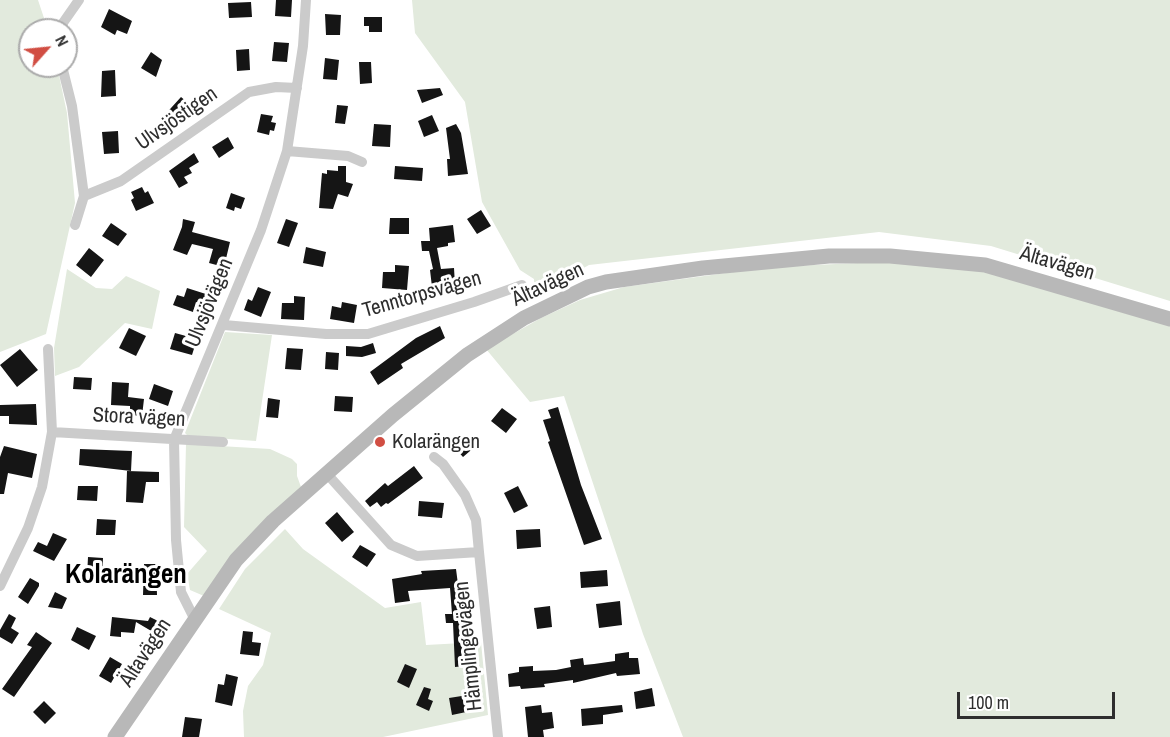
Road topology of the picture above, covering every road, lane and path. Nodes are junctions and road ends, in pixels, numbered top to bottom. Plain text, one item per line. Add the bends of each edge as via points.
1 (79, 0) edge
2 (306, 0) edge
3 (66, 18) edge
4 (65, 78) edge
5 (297, 88) junction
6 (287, 151) junction
7 (362, 162) dead end
8 (84, 196) junction
9 (75, 225) dead end
10 (522, 285) dead end
11 (1170, 319) edge
12 (224, 325) junction
13 (48, 349) dead end
14 (52, 432) junction
15 (174, 440) junction
16 (223, 442) dead end
17 (434, 457) dead end
18 (328, 475) junction
19 (479, 552) junction
20 (0, 586) edge
21 (194, 618) junction
22 (115, 737) edge
23 (498, 737) edge

1 - 3 street
2 - 5 street, Ulvsjövägen
4 - 8 street
5 - 6 street, Ulvsjövägen
5 - 8 street, Ulvsjöstigen via 249,92 121,181
6 - 7 street via 348,156
6 - 12 street, Ulvsjövägen
8 - 9 street
10 - 12 street, Tenntorpsvägen via 368,334
11 - 18 main road, Ältavägen via 985,265 899,256 829,256 606,282 524,318 467,355
12 - 15 street, Ulvsjövägen
13 - 14 street
14 - 15 street, Stora vägen
14 - 20 street via 36,507
15 - 16 street, Stora vägen
15 - 21 street, Ulvsjövägen via 181,592
17 - 19 street, Hämplingevägen via 465,495 476,520
18 - 19 street, Hämplingevägen via 391,545 417,556
18 - 21 main road, Ältavägen via 273,521
19 - 23 street, Hämplingevägen
21 - 22 main road, Ältavägen

